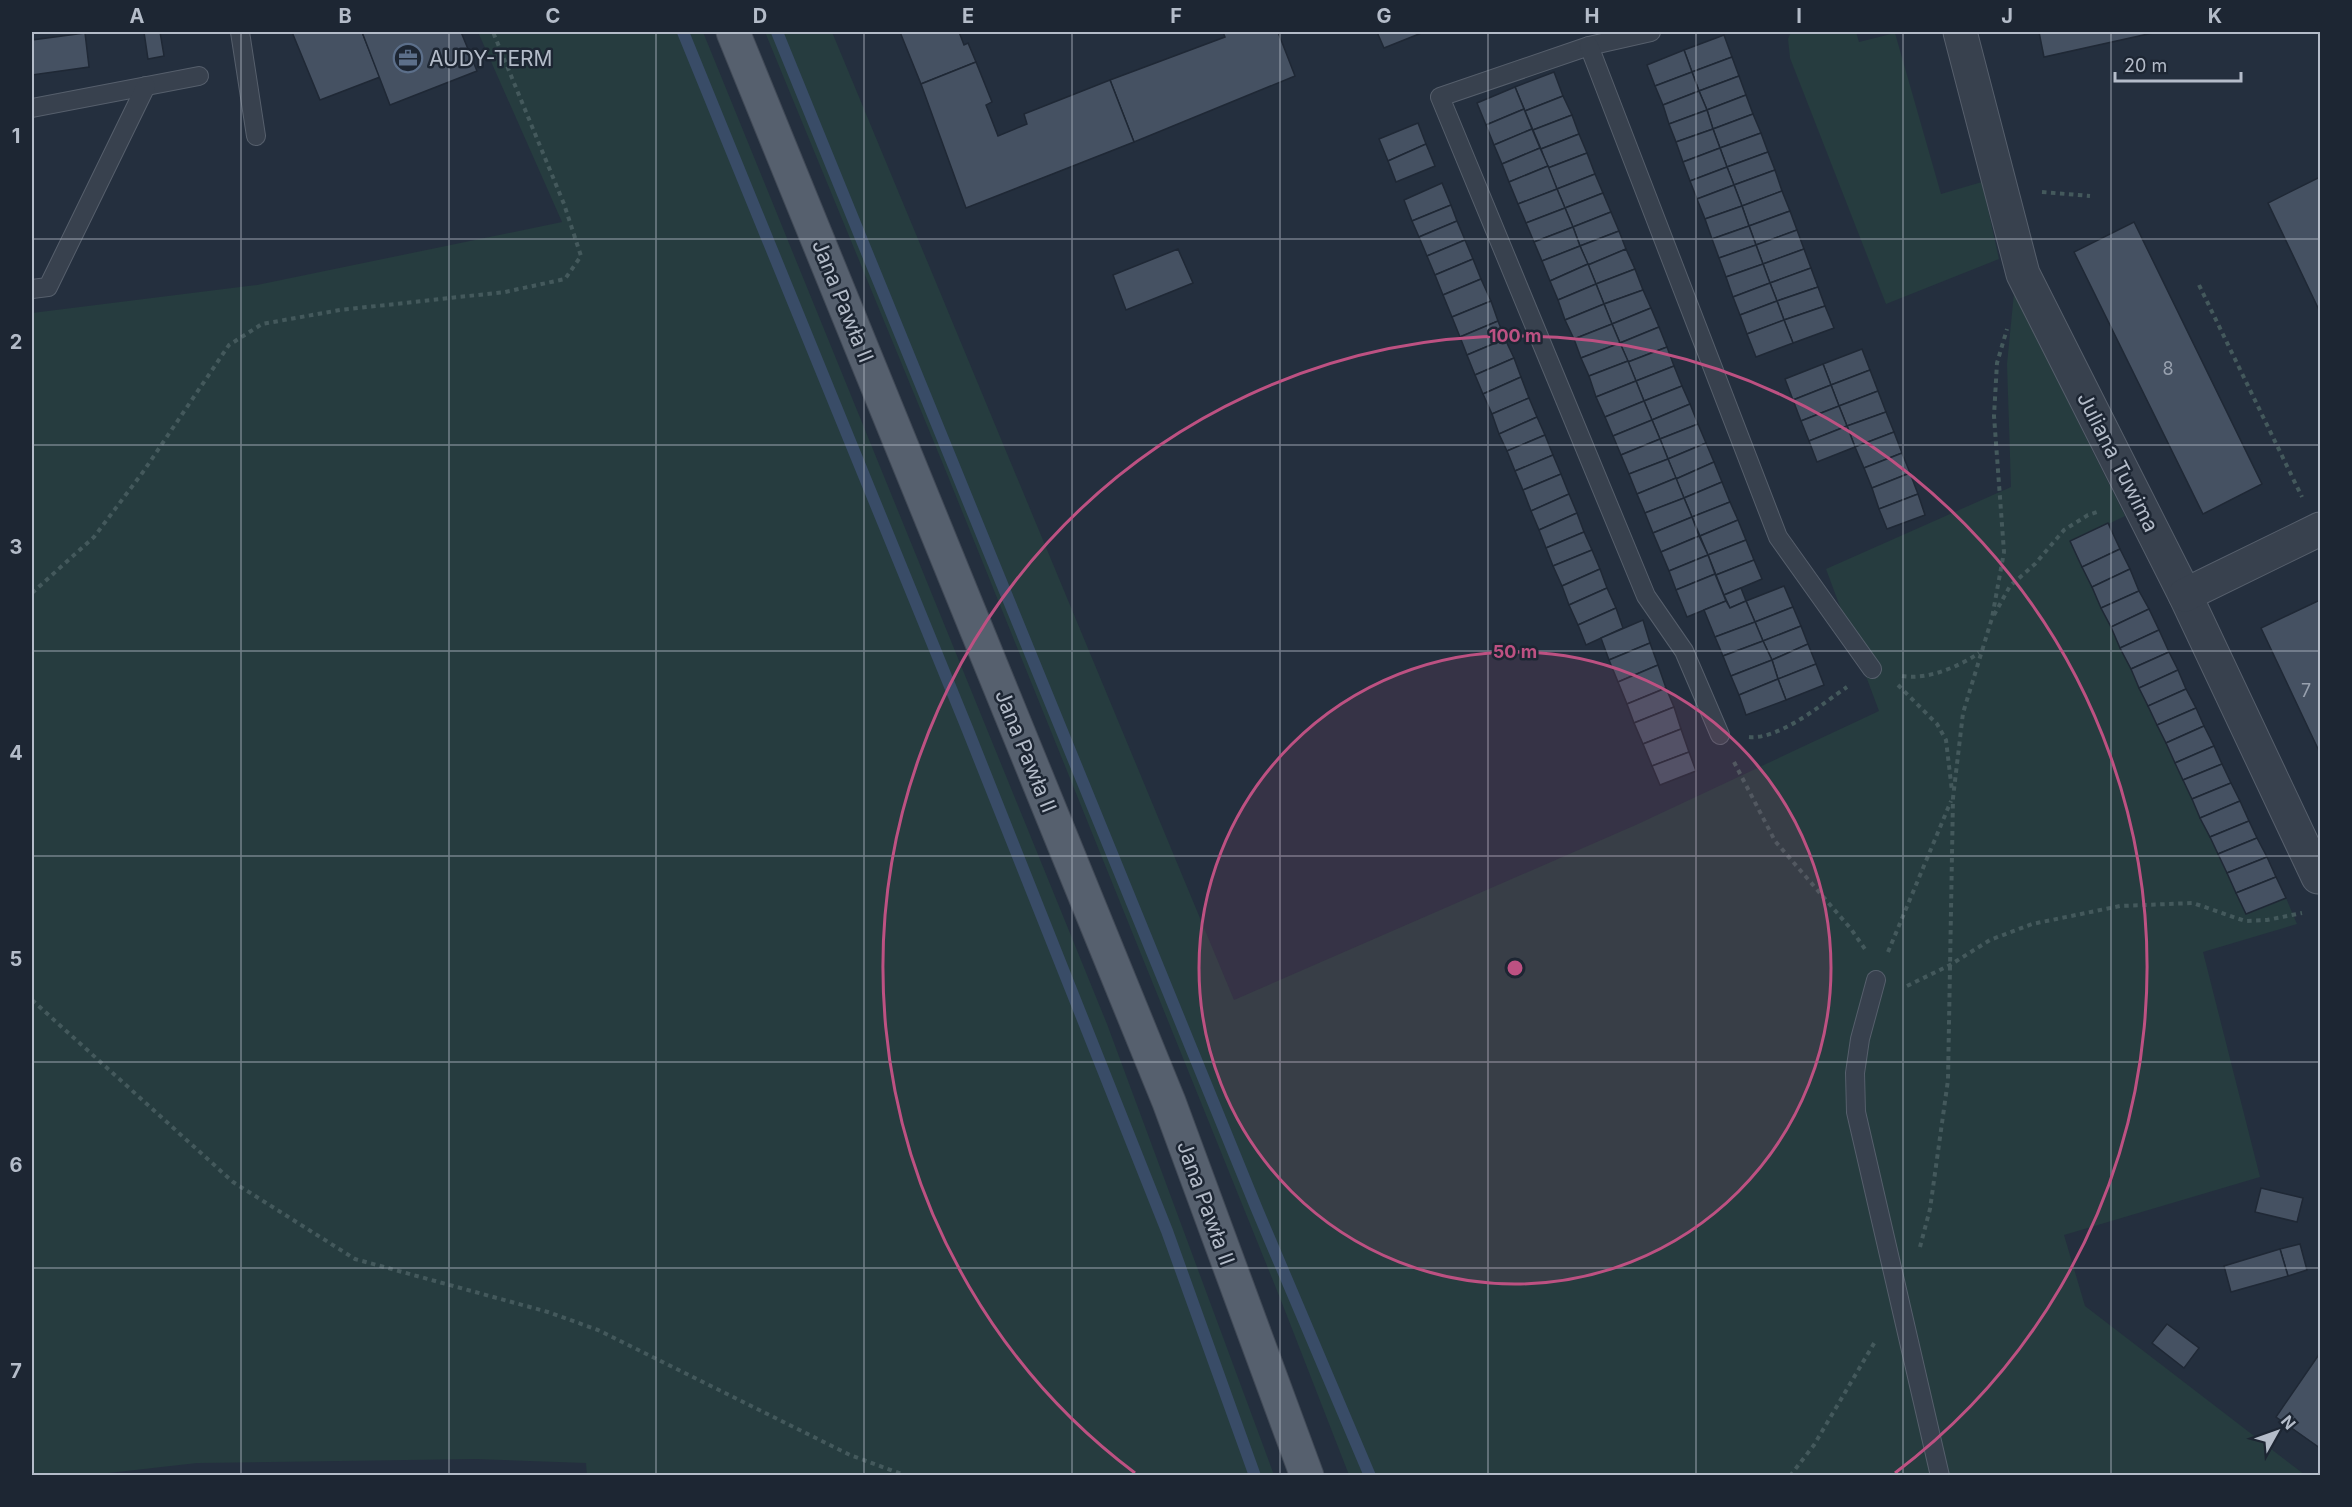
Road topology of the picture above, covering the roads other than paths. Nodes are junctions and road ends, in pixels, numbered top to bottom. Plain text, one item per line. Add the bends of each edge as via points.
1 (240, 32) edge
2 (733, 32) edge
3 (1652, 32) edge
4 (1960, 32) edge
5 (1589, 46) junction
6 (199, 76) dead end
7 (146, 86) junction
8 (32, 108) edge
9 (256, 136) dead end
10 (32, 290) edge
11 (2319, 530) edge
12 (2185, 595) junction
13 (1872, 669) road end
14 (1720, 735) road end
15 (2318, 877) dead end
16 (1876, 980) road end
17 (1307, 1476) edge
18 (1940, 1476) edge

1 - 9 lane
2 - 17 main road, Jana Pawła II via 1169,1102
3 - 5 lane
4 - 12 street, Juliana Tuwima via 2023,274
5 - 13 lane via 1778,537
5 - 14 lane via 1440,98 1646,596 1684,651
6 - 7 lane
7 - 8 lane
7 - 10 lane via 48,287
11 - 12 street
12 - 15 street, Juliana Tuwima
16 - 18 lane via 1856,1073 1856,1112

